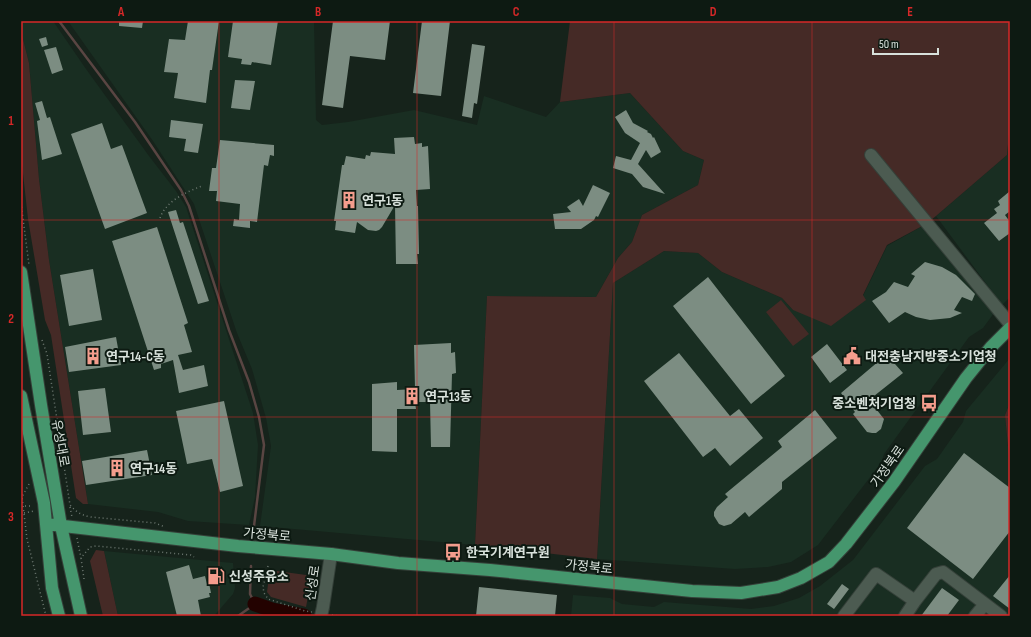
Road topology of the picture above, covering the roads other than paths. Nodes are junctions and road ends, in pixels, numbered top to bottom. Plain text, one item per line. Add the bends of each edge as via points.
1 (871, 154) dead end
2 (26, 272) edge
3 (1010, 324) edge
4 (1010, 328) edge
5 (21, 396) edge
6 (46, 524) junction
7 (61, 526) junction
8 (331, 554) junction
9 (915, 601) junction
10 (985, 604) junction
11 (323, 613) edge
12 (58, 616) edge
13 (81, 616) edge
14 (844, 616) edge
15 (905, 616) edge
16 (975, 616) edge
17 (1001, 616) edge

1 - 3 street
2 - 7 main road, 유성대로 via 41,405
4 - 8 main road, 가정북로 via 966,378 894,482 846,544 829,562 801,578 778,587 741,594 692,591 398,563
5 - 6 main road via 44,503
6 - 7 main road, 가정북로
6 - 12 main road via 52,588
7 - 8 main road, 가정북로
7 - 13 main road, 유성대로
8 - 11 street, 신성로
9 - 10 street via 936,574 943,572
9 - 14 street via 876,574
9 - 15 street
10 - 16 street
10 - 17 street

